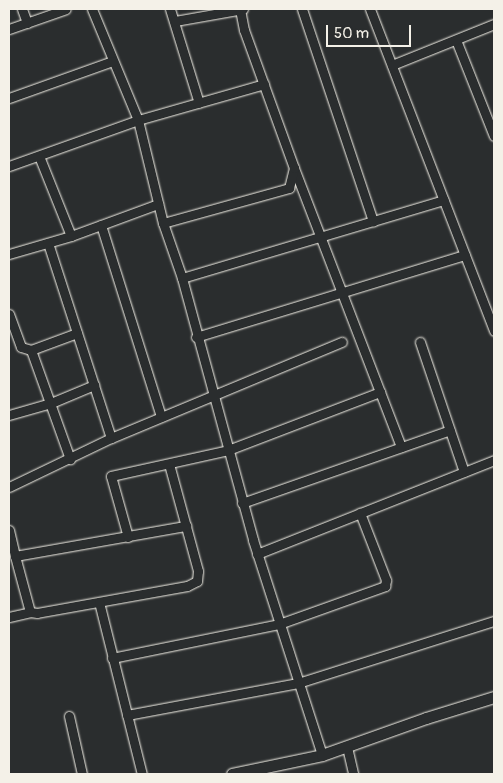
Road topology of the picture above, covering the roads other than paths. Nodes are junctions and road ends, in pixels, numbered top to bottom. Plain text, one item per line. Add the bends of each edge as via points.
1 (22, 9) edge
2 (66, 9) edge
3 (92, 9) edge
4 (170, 9) edge
5 (241, 9) edge
6 (302, 9) edge
7 (370, 9) edge
8 (174, 21) junction
9 (28, 23) junction
10 (494, 24) edge
11 (9, 29) edge
12 (456, 40) junction
13 (113, 61) junction
14 (392, 65) junction
15 (264, 84) junction
16 (9, 98) edge
17 (199, 103) junction
18 (138, 120) junction
19 (494, 136) edge
20 (39, 156) junction
21 (9, 166) edge
22 (294, 168) junction
23 (444, 200) junction
24 (158, 204) junction
25 (373, 221) junction
26 (163, 224) junction
27 (101, 225) junction
28 (71, 236) junction
29 (321, 237) junction
30 (48, 243) junction
31 (9, 254) edge
32 (465, 255) junction
33 (182, 278) junction
34 (342, 293) junction
35 (9, 314) edge
36 (494, 331) edge
37 (77, 333) junction
38 (196, 337) junction
39 (342, 342) dead end
40 (420, 342) dead end
41 (31, 350) junction
42 (94, 385) junction
43 (380, 392) junction
44 (212, 395) junction
45 (51, 403) junction
46 (9, 415) edge
47 (161, 417) junction
48 (450, 430) junction
49 (111, 438) junction
50 (401, 447) junction
51 (228, 450) junction
52 (70, 459) junction
53 (494, 460) edge
54 (169, 464) junction
55 (464, 472) junction
56 (9, 485) edge
57 (242, 503) junction
58 (360, 512) junction
59 (186, 526) junction
60 (9, 530) edge
61 (128, 536) junction
62 (257, 554) junction
63 (15, 556) junction
64 (99, 602) junction
65 (30, 612) junction
66 (9, 617) edge
67 (494, 621) edge
68 (279, 624) junction
69 (112, 658) junction
70 (298, 683) junction
71 (494, 697) edge
72 (127, 715) junction
73 (69, 716) dead end
74 (347, 747) junction
75 (322, 755) junction
76 (82, 774) edge
77 (142, 774) edge
78 (232, 774) edge
79 (353, 774) edge

1 - 9 street
2 - 9 street
3 - 13 street
4 - 8 street
5 - 8 street
5 - 15 street via 244,30
6 - 25 street
7 - 14 street
8 - 17 street
9 - 11 street
10 - 12 street
12 - 14 street
12 - 19 street
13 - 16 street
13 - 18 street
14 - 23 street
15 - 17 street
15 - 22 street
17 - 18 street
18 - 20 street
18 - 24 street
20 - 21 street
20 - 28 street
22 - 26 street via 288,188
22 - 29 street
23 - 25 street
23 - 32 street
24 - 26 street
24 - 27 street
25 - 29 street
26 - 33 street
27 - 28 street
27 - 47 street
28 - 30 street
29 - 33 street
29 - 34 street
30 - 31 street
30 - 37 street
32 - 34 street
32 - 36 street
33 - 38 street
34 - 38 street
34 - 43 street
35 - 41 street via 22,347
37 - 41 street
37 - 42 street
38 - 44 street
39 - 44 street
40 - 48 street
41 - 45 street
42 - 45 street
42 - 49 street
43 - 50 street
43 - 51 street
44 - 47 street
44 - 51 street
45 - 46 street
45 - 52 street
47 - 49 street
48 - 50 street
48 - 55 street
49 - 52 street
50 - 57 street
51 - 54 street
51 - 57 street
52 - 56 street
53 - 55 street
54 - 59 street
54 - 61 street via 111,476
55 - 58 street
57 - 62 street
58 - 62 street
58 - 68 street via 386,580 385,586
59 - 61 street
59 - 64 street via 198,571 197,581 187,586
60 - 63 street
61 - 63 street
62 - 68 street
63 - 65 street
64 - 65 street
64 - 69 street
65 - 66 street
67 - 70 street
68 - 69 street
68 - 70 street
69 - 72 street
70 - 72 street
70 - 75 street
71 - 74 street
72 - 77 street
73 - 76 street
74 - 75 street
74 - 79 street
75 - 78 street

